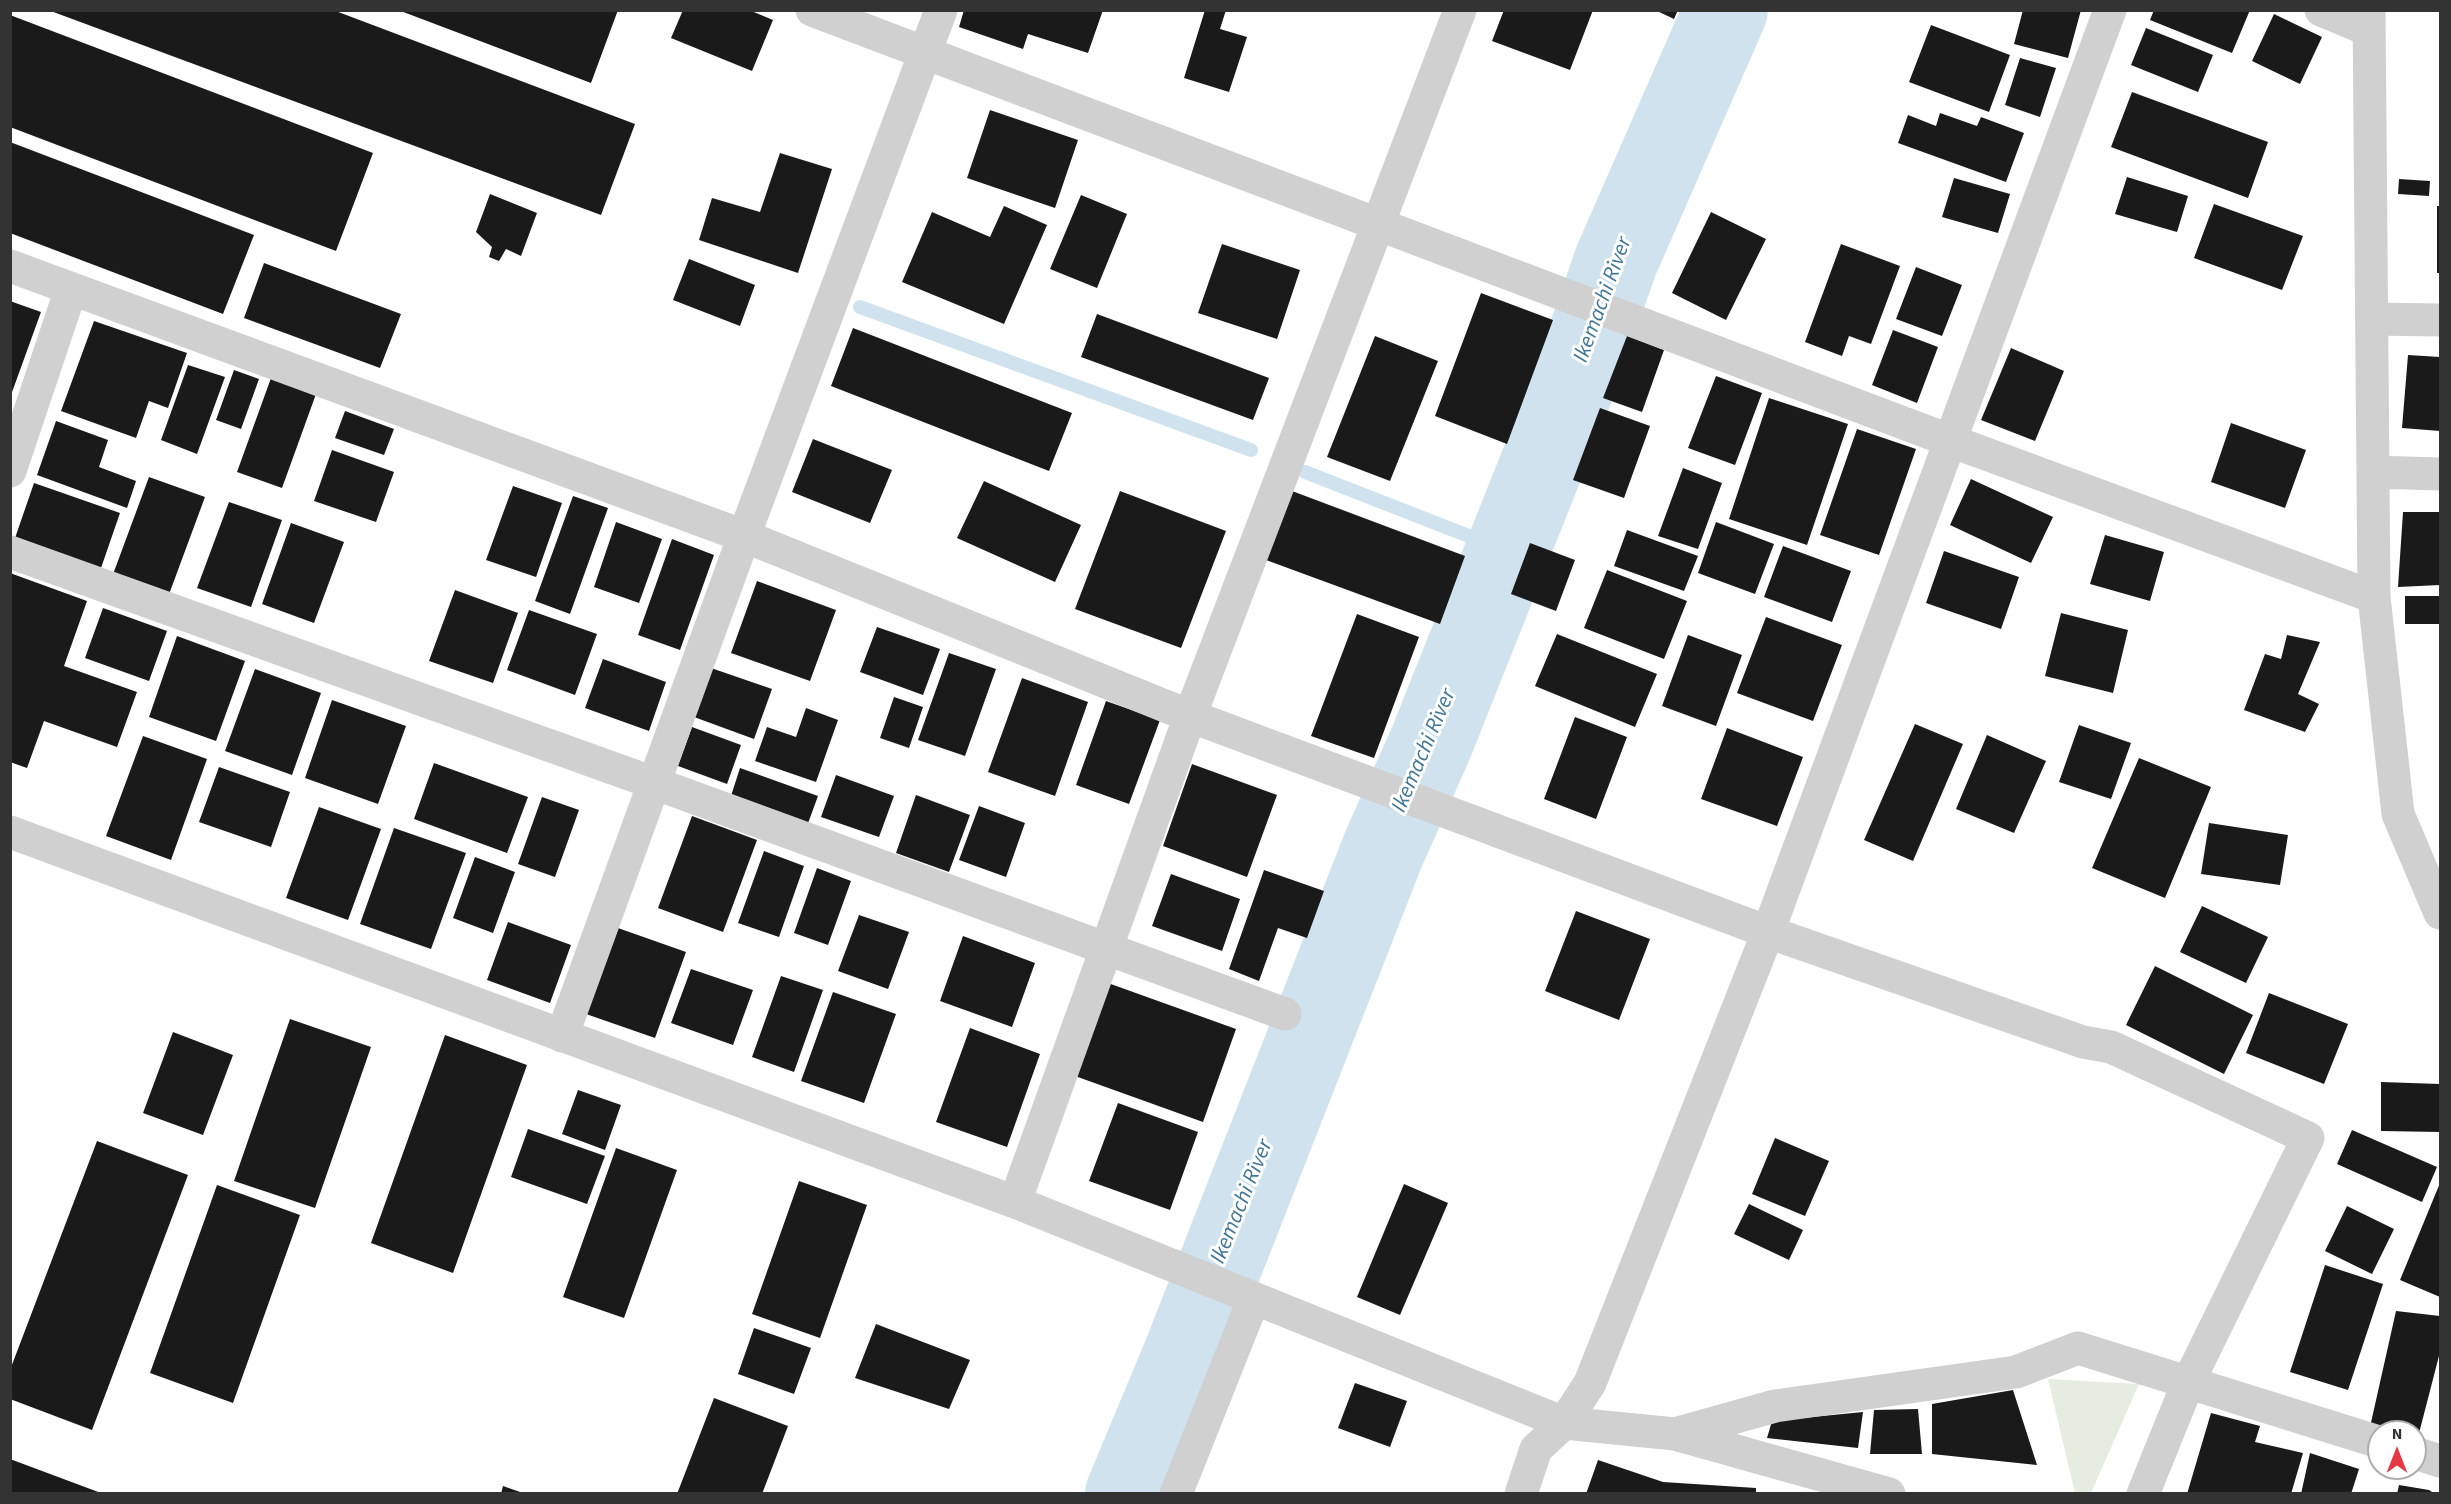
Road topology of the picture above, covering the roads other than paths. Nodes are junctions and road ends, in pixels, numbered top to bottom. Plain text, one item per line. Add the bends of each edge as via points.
1 (812, 10) edge
2 (941, 10) edge
3 (1460, 10) edge
4 (2110, 10) edge
5 (2321, 10) edge
6 (2369, 20) edge
7 (927, 53) junction
8 (1377, 225) junction
9 (10, 266) edge
10 (71, 289) junction
11 (2372, 319) junction
12 (2440, 320) edge
13 (1951, 441) junction
14 (10, 471) edge
15 (2373, 472) junction
16 (2440, 474) edge
17 (744, 536) junction
18 (10, 552) edge
19 (2374, 597) junction
20 (1190, 716) junction
21 (654, 783) junction
22 (10, 832) edge
23 (2440, 913) edge
24 (1768, 932) junction
25 (1107, 948) junction
26 (1285, 1014) dead end
27 (562, 1036) junction
28 (1015, 1202) junction
29 (1254, 1298) junction
30 (2188, 1383) junction
31 (1564, 1424) junction
32 (1676, 1434) junction
33 (2367, 1438) edge
34 (1176, 1494) edge
35 (1521, 1494) edge
36 (1889, 1494) edge
37 (2143, 1494) edge

1 - 7 street
2 - 7 street
3 - 8 street
4 - 13 street
5 - 6 street
6 - 11 street
7 - 8 street
7 - 17 street
8 - 13 street
8 - 20 street
9 - 10 street
10 - 14 street
10 - 17 street
11 - 12 street
11 - 15 street
13 - 19 street
13 - 24 street
15 - 16 street
15 - 19 street
17 - 20 street
17 - 21 street
18 - 21 street
19 - 23 street via 2398,814
20 - 24 street
20 - 25 street
21 - 25 street
21 - 27 street
22 - 27 street
24 - 30 street via 2083,1042 2111,1047 2308,1138
24 - 31 street via 1590,1383
25 - 26 street
25 - 28 street
27 - 28 street
28 - 29 street
29 - 31 street
29 - 34 street
30 - 32 street via 2078,1348 2016,1372 1775,1406
30 - 33 street
30 - 37 street
31 - 32 street
31 - 35 street via 1536,1449
32 - 36 street

